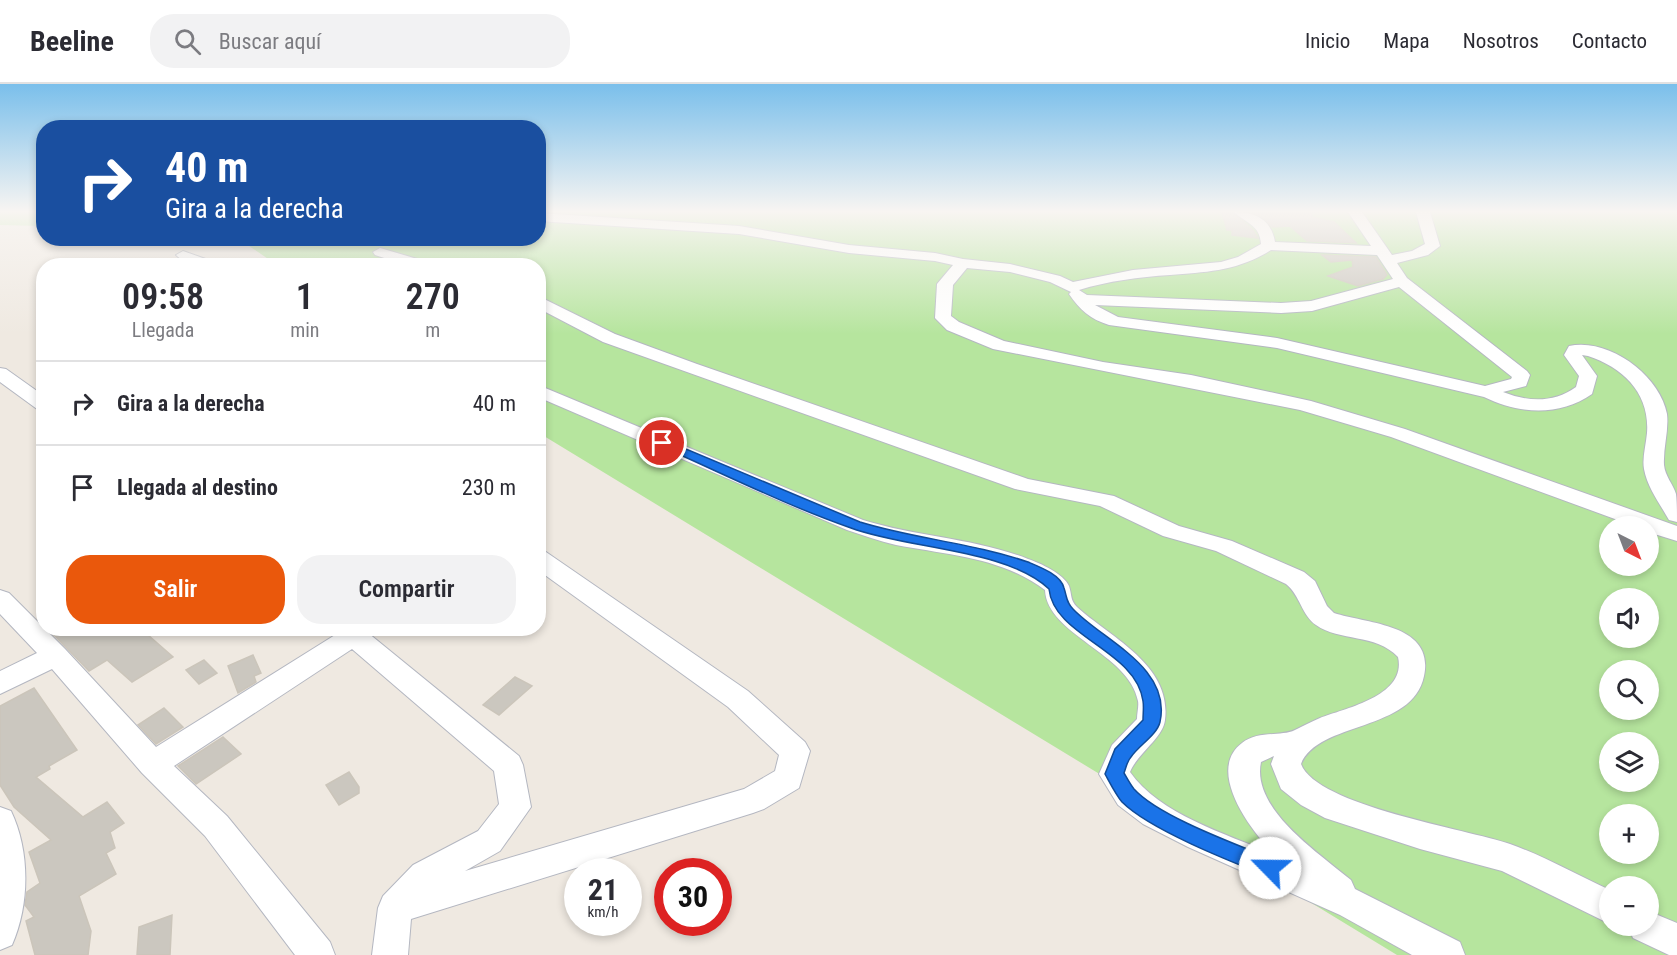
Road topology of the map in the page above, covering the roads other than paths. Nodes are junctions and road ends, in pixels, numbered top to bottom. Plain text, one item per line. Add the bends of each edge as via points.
1 (382, 253) edge
2 (894, 253) edge
3 (1258, 253) edge
4 (1345, 253) edge
5 (1382, 253) edge
6 (1420, 253) edge
7 (183, 255) dead end
8 (1384, 256) junction
9 (191, 258) edge
10 (400, 258) edge
11 (963, 263) junction
12 (1402, 281) junction
13 (1077, 293) junction
14 (546, 306) edge
15 (0, 373) edge
16 (546, 393) edge
17 (1490, 393) junction
18 (36, 399) edge
19 (1677, 515) edge
20 (1677, 534) edge
21 (546, 564) edge
22 (1, 600) edge
23 (36, 636) edge
24 (36, 636) edge
25 (342, 636) edge
26 (353, 636) edge
27 (56, 656) junction
28 (0, 683) edge
29 (1298, 743) junction
30 (153, 764) junction
31 (0, 821) edge
32 (1599, 903) edge
33 (1352, 904) junction
34 (395, 908) junction
35 (0, 933) edge
36 (1659, 933) edge
37 (1677, 941) edge
38 (317, 955) edge
39 (390, 955) edge
40 (1447, 955) edge

1 - 10 street
2 - 11 street
3 - 13 street via 1218,269 1103,277
4 - 8 street
5 - 8 street
6 - 8 street
7 - 9 street
8 - 12 street
11 - 13 street via 1010,268 1055,279
11 - 20 street via 945,284 943,318 999,345 1304,405 1398,433
12 - 13 street via 1312,306 1281,308
12 - 17 street via 1521,375 1520,382 1492,389
13 - 17 street via 1087,309 1122,323 1246,338
14 - 29 street via 609,338 691,368 1023,484 1106,501 1171,531 1224,546 1295,578 1306,587 1325,619 1405,646 1413,667 1412,679 1402,693
15 - 18 street
16 - 33 street via 855,525 891,536 967,549 1044,575 1057,587 1058,601 1068,614 1112,647 1147,686 1152,702 1151,723 1122,754 1114,774 1129,796 1199,837
17 - 19 street via 1530,403 1565,402 1585,390 1588,376 1573,355 1575,350 1598,353 1617,363 1651,392 1658,434 1654,467
21 - 34 street via 738,699 795,751 788,779 753,800
22 - 24 street
23 - 27 street
25 - 30 street
26 - 34 street via 508,765 515,807 489,841 425,876
27 - 28 street
27 - 30 street
29 - 32 street via 1286,764 1292,780 1312,796 1336,808 1420,835 1508,858
29 - 33 street via 1265,746 1251,752 1245,761 1247,792 1283,842
30 - 38 street via 216,826
31 - 35 street via 9,865 9,892
33 - 40 street
34 - 39 street
36 - 37 street

